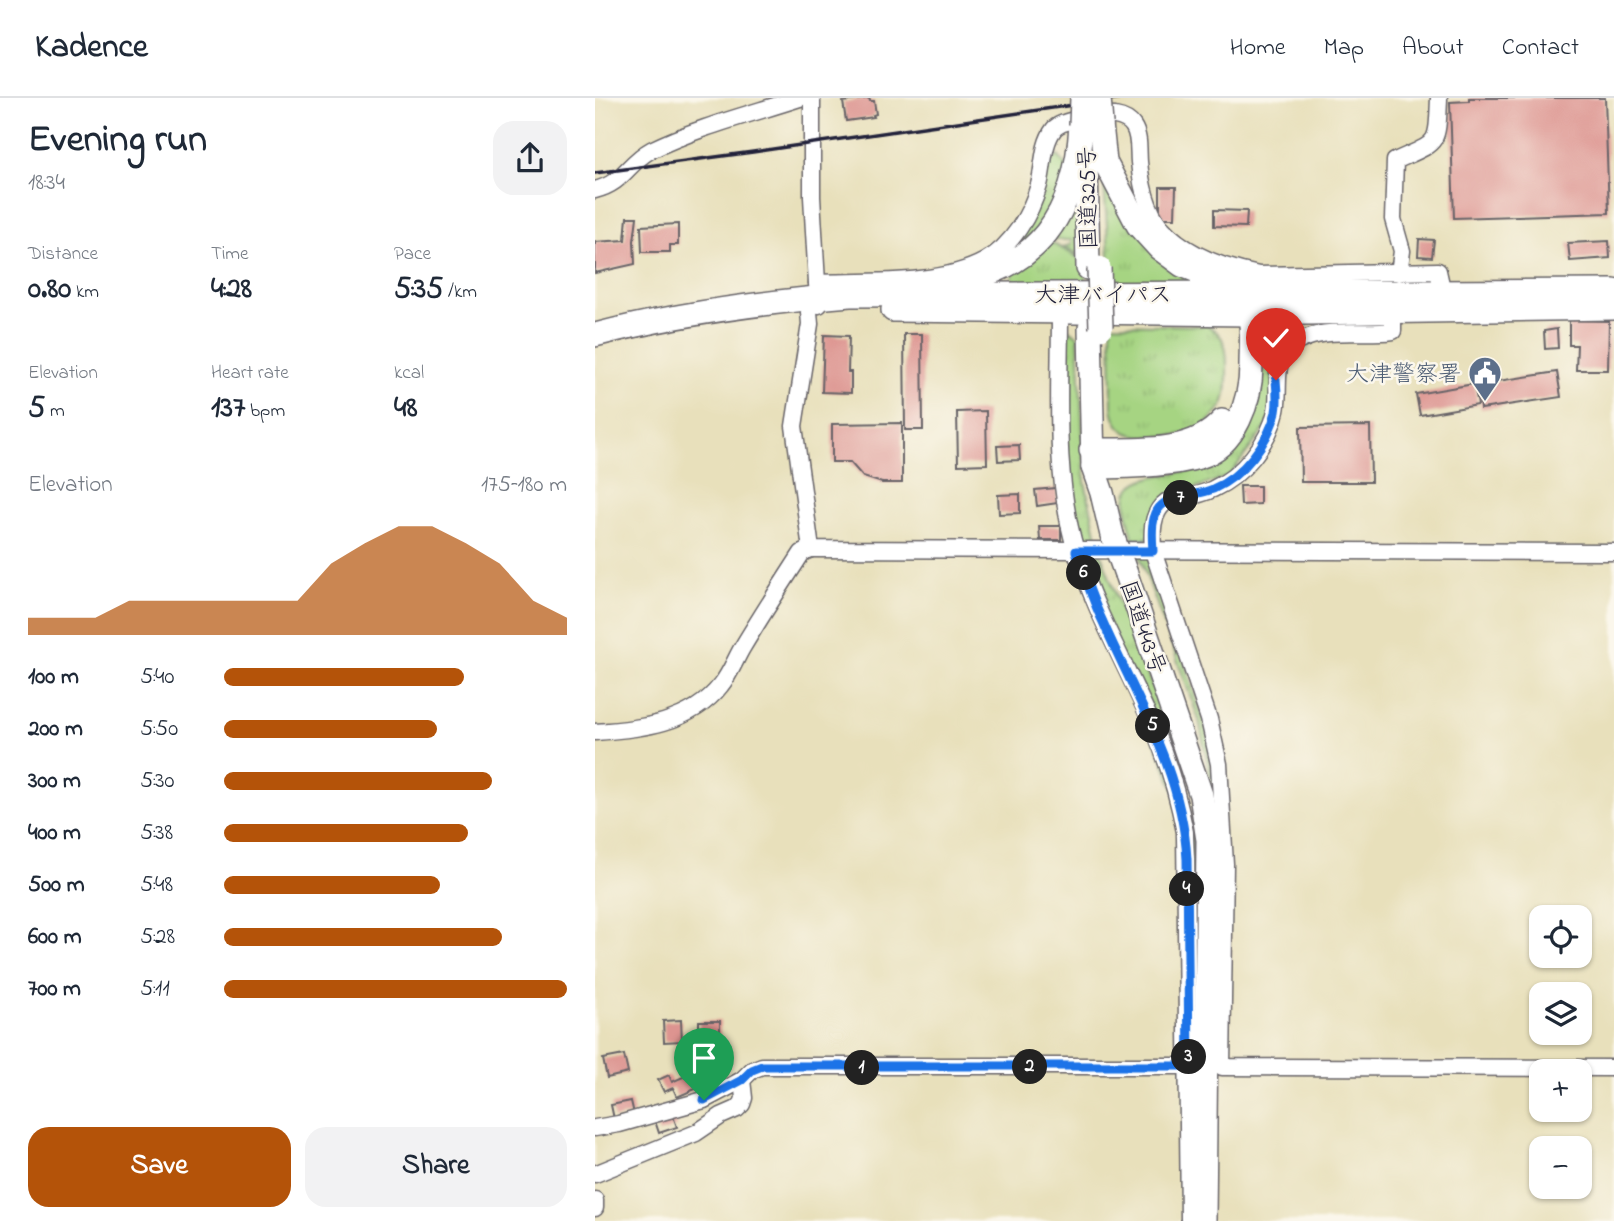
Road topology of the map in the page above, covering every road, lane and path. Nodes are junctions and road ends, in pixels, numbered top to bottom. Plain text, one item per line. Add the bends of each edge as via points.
1 (800, 98) edge
2 (813, 98) edge
3 (1084, 98) edge
4 (1098, 98) edge
5 (1439, 98) edge
6 (1091, 124) junction
7 (595, 190) edge
8 (1614, 291) edge
9 (1394, 293) junction
10 (850, 295) junction
11 (816, 301) junction
12 (1243, 307) junction
13 (1614, 307) edge
14 (1060, 313) junction
15 (595, 335) edge
16 (595, 349) edge
17 (1098, 458) junction
18 (811, 549) junction
19 (1076, 551) junction
20 (1153, 551) junction
21 (1614, 552) edge
22 (595, 732) edge
23 (1189, 1066) junction
24 (1614, 1068) edge
25 (742, 1080) junction
26 (595, 1128) edge
27 (595, 1174) edge
28 (595, 1200) edge
29 (595, 1208) edge
30 (1189, 1221) edge
31 (1204, 1221) edge

1 - 7 street via 649,151 610,186
2 - 11 street
3 - 6 highway, 国道325号, bridge
4 - 6 highway, 国道325号, bridge
5 - 9 street via 1436,138 1431,145 1395,161 1393,219 1402,251
6 - 9 highway via 1138,225 1182,265 1247,283 1373,285
6 - 10 highway via 1065,203 1052,226 1020,259 969,280 872,287
6 - 17 highway, 国道325号
8 - 9 highway, 大津バイパス
9 - 11 street via 1259,275 1202,258 1160,226 1145,192 1133,125 1113,116 1066,121 1056,127 1047,142 1029,213 1009,240 984,261 947,274
9 - 12 highway, 大津バイパス
9 - 13 highway, 大津バイパス
9 - 20 street via 1393,331 1332,333 1306,338 1288,349 1277,368 1276,412 1259,449 1237,474 1213,490 1160,506 1152,527
10 - 11 highway, 大津バイパス
10 - 12 highway, 大津バイパス
11 - 14 highway, 大津バイパス
11 - 15 highway, 大津バイパス via 745,305
11 - 16 highway, 大津バイパス
11 - 18 street via 794,426
12 - 14 highway, 大津バイパス
12 - 17 highway via 1235,392 1230,412 1214,430 1198,440
14 - 19 street via 1062,487
17 - 31 highway, 国道443号, bridge via 1112,535 1201,795 1208,840
18 - 19 street
18 - 22 street via 802,553 709,698 686,714 655,725
19 - 20 street
19 - 23 street via 1102,621 1155,730 1178,796 1187,859
20 - 21 street
20 - 24 street via 1209,719 1219,765 1225,864 1222,1067
23 - 25 street via 762,1066
23 - 30 street
25 - 26 street via 704,1100
25 - 27 street via 744,1098 737,1109 696,1133
28 - 29 street

